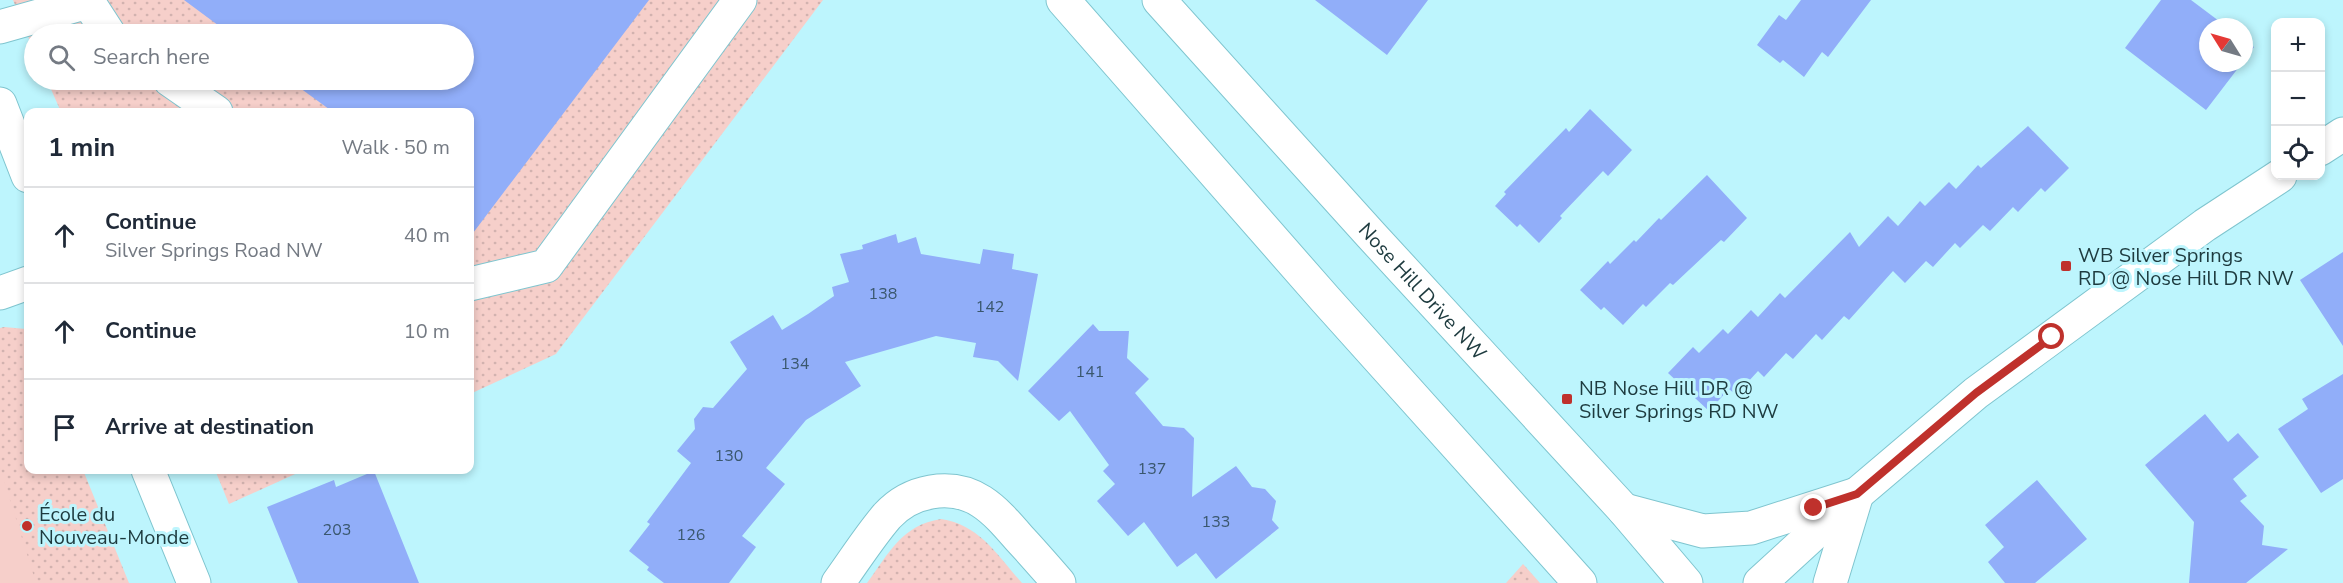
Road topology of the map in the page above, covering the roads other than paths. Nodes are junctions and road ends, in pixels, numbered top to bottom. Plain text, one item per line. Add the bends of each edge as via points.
1 (741, 0) edge
2 (1063, 0) edge
3 (1159, 0) edge
4 (88, 1) edge
5 (103, 24) edge
6 (0, 27) edge
7 (184, 90) edge
8 (0, 104) edge
9 (210, 108) edge
10 (2343, 135) edge
11 (2325, 146) edge
12 (24, 166) edge
13 (2274, 180) edge
14 (474, 283) edge
15 (24, 284) edge
16 (0, 293) edge
17 (149, 474) edge
18 (1857, 494) junction
19 (1624, 510) junction
20 (194, 583) edge
21 (837, 583) edge
22 (1059, 583) edge
23 (1580, 583) edge
24 (1686, 583) edge
25 (1760, 583) edge
26 (1830, 583) edge

1 - 14 main road via 546,266
2 - 23 main road
3 - 19 main road, Nose Hill Drive NW
4 - 5 main road
4 - 6 main road
7 - 9 main road
8 - 12 main road
10 - 11 main road
13 - 18 main road via 2205,225 1976,393
15 - 16 main road
17 - 20 main road
18 - 19 main road via 1739,529 1703,531
18 - 25 main road
18 - 26 main road
19 - 24 main road, Nose Hill Drive NW
21 - 22 main road via 888,516 922,493 943,490 962,492 995,510

